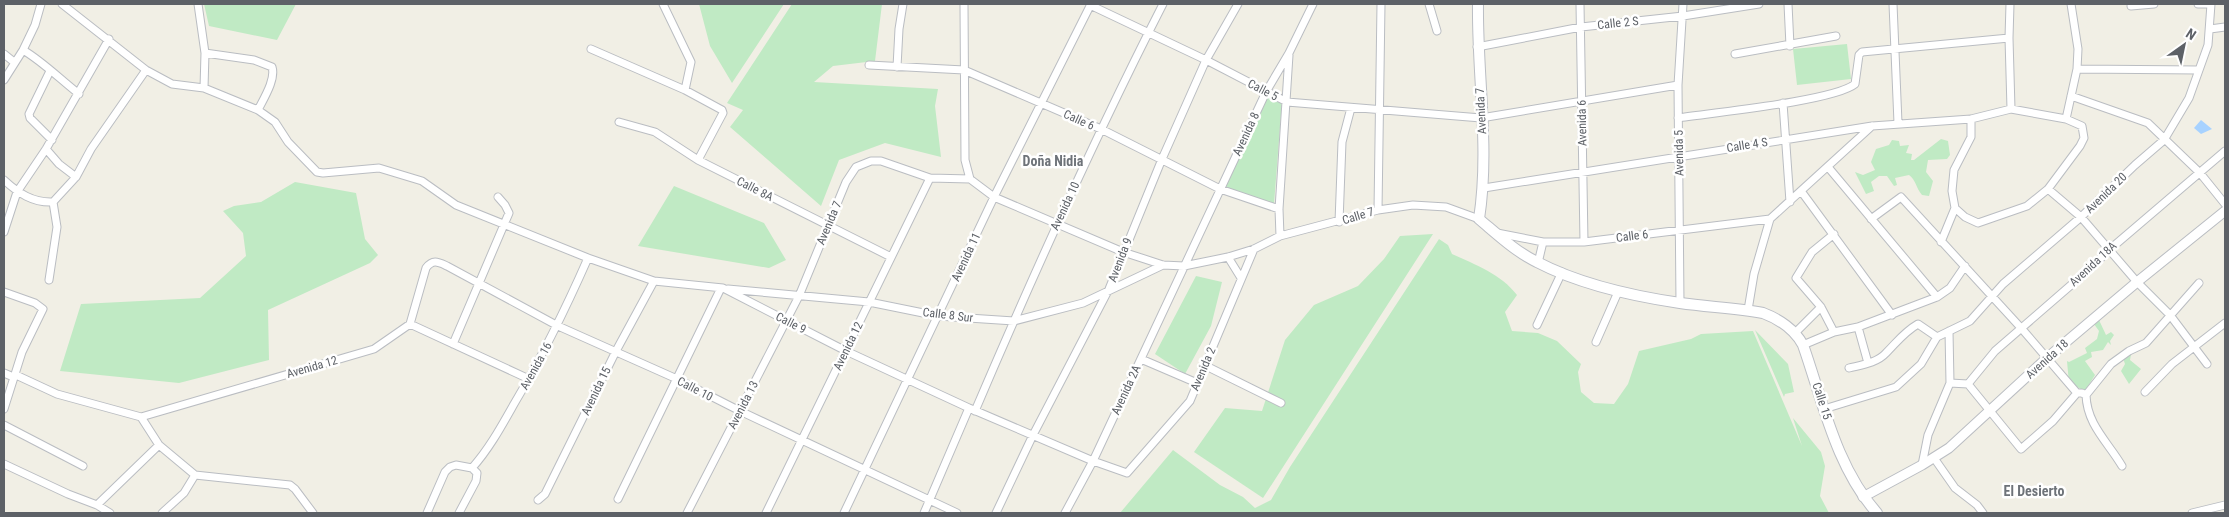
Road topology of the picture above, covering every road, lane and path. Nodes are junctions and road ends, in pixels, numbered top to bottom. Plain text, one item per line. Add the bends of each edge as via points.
1 (41, 4) edge
2 (62, 4) edge
3 (198, 4) edge
4 (663, 4) edge
5 (902, 4) edge
6 (964, 4) edge
7 (1090, 4) edge
8 (1163, 4) edge
9 (1238, 4) edge
10 (1313, 4) edge
11 (1381, 4) edge
12 (1429, 4) edge
13 (1478, 4) edge
14 (1580, 4) edge
15 (1682, 4) edge
16 (1759, 4) edge
17 (1788, 4) edge
18 (1893, 4) edge
19 (2010, 4) edge
20 (2154, 4) edge
21 (2198, 4) edge
22 (2210, 4) edge
23 (2072, 5) edge
24 (2131, 6) dead end
25 (1683, 16) junction
26 (1580, 27) junction
27 (2225, 27) edge
28 (2210, 29) junction
29 (1437, 31) dead end
30 (1148, 33) junction
31 (1836, 36) dead end
32 (2009, 38) junction
33 (110, 40) junction
34 (1790, 46) junction
35 (1478, 47) junction
36 (591, 49) dead end
37 (1895, 49) junction
38 (23, 50) junction
39 (206, 52) junction
40 (1290, 53) junction
41 (4, 54) edge
42 (1735, 54) dead end
43 (1206, 60) junction
44 (14, 62) junction
45 (870, 65) dead end
46 (897, 67) junction
47 (146, 70) junction
48 (964, 70) junction
49 (2077, 70) junction
50 (2198, 70) junction
51 (50, 71) junction
52 (4, 80) edge
53 (1678, 85) junction
54 (204, 88) junction
55 (685, 90) junction
56 (1266, 92) junction
57 (79, 94) junction
58 (2071, 96) junction
59 (1287, 102) junction
60 (1582, 102) junction
61 (1783, 102) junction
62 (1041, 103) junction
63 (1351, 108) junction
64 (2011, 109) junction
65 (258, 110) junction
66 (1381, 110) junction
67 (1481, 118) junction
68 (1678, 118) junction
69 (2066, 119) junction
70 (1970, 120) junction
71 (619, 122) dead end
72 (1898, 123) junction
73 (1872, 126) junction
74 (1101, 130) junction
75 (1786, 139) junction
76 (52, 140) junction
77 (2164, 140) junction
78 (46, 149) junction
79 (2225, 151) edge
80 (1678, 156) junction
81 (1162, 159) junction
82 (698, 160) junction
83 (1828, 167) junction
84 (1583, 172) junction
85 (2200, 172) junction
86 (76, 177) junction
87 (930, 178) junction
88 (970, 179) junction
89 (4, 180) edge
90 (1484, 188) junction
91 (1220, 189) junction
92 (2048, 189) junction
93 (1801, 191) junction
94 (17, 192) junction
95 (994, 197) junction
96 (498, 198) dead end
97 (53, 202) junction
98 (1790, 202) junction
99 (2225, 204) edge
100 (1955, 208) junction
101 (1279, 209) junction
102 (1378, 210) junction
103 (2225, 211) edge
104 (2081, 217) junction
105 (1479, 219) junction
106 (1870, 219) junction
107 (1770, 220) junction
108 (1339, 222) junction
109 (1057, 224) junction
110 (504, 226) junction
111 (827, 226) junction
112 (1679, 231) junction
113 (4, 232) edge
114 (1494, 232) junction
115 (1834, 234) junction
116 (1280, 236) junction
117 (1543, 242) junction
118 (1584, 242) junction
119 (1941, 242) junction
120 (1254, 249) junction
121 (2109, 250) junction
122 (1123, 252) junction
123 (891, 257) junction
124 (1228, 257) junction
125 (588, 258) junction
126 (1538, 262) junction
127 (1163, 265) junction
128 (1184, 266) junction
129 (1966, 266) junction
130 (1562, 272) junction
131 (1241, 278) junction
132 (49, 280) dead end
133 (654, 281) junction
134 (2136, 282) junction
135 (478, 283) junction
136 (2199, 283) dead end
137 (722, 288) junction
138 (1109, 289) junction
139 (4, 292) edge
140 (1618, 292) junction
141 (799, 296) junction
142 (1936, 297) junction
143 (1992, 297) junction
144 (869, 302) junction
145 (1680, 303) junction
146 (1821, 307) junction
147 (1748, 310) junction
148 (1892, 315) junction
149 (2170, 315) junction
150 (938, 316) junction
151 (786, 321) junction
152 (1014, 321) junction
153 (2225, 323) edge
154 (410, 324) junction
155 (1537, 325) dead end
156 (558, 326) junction
157 (1858, 327) junction
158 (2022, 329) junction
159 (1949, 331) junction
160 (1834, 332) junction
161 (1795, 333) junction
162 (1937, 337) junction
163 (1596, 342) dead end
164 (452, 344) junction
165 (1803, 345) junction
166 (2194, 346) junction
167 (616, 351) junction
168 (846, 351) junction
169 (1141, 358) junction
170 (2048, 358) junction
171 (1868, 363) junction
172 (2207, 364) dead end
173 (1204, 365) junction
174 (1849, 368) dead end
175 (9, 376) edge
176 (529, 379) junction
177 (677, 379) junction
178 (908, 379) junction
179 (1197, 383) junction
180 (1950, 383) junction
181 (1968, 384) junction
182 (2145, 392) dead end
183 (2077, 394) junction
184 (2086, 396) junction
185 (1281, 402) dead end
186 (4, 409) edge
187 (1824, 409) junction
188 (972, 410) junction
189 (740, 411) junction
190 (1992, 411) junction
191 (141, 417) junction
192 (4, 425) edge
193 (1033, 435) junction
194 (802, 440) junction
195 (160, 445) junction
196 (1934, 458) junction
197 (1093, 461) junction
198 (4, 464) edge
199 (1922, 465) junction
200 (83, 466) dead end
201 (2122, 466) dead end
202 (472, 468) junction
203 (865, 470) junction
204 (1127, 473) joint
205 (195, 475) junction
206 (1863, 497) junction
207 (618, 499) dead end
208 (538, 500) dead end
209 (929, 502) junction
210 (97, 505) junction
211 (2225, 505) edge
212 (110, 513) edge
213 (162, 513) edge
214 (312, 513) edge
215 (427, 513) edge
216 (459, 513) edge
217 (687, 513) edge
218 (766, 513) edge
219 (844, 513) edge
220 (924, 513) edge
221 (957, 513) edge
222 (996, 513) edge
223 (1065, 513) edge
224 (1878, 513) edge
225 (1983, 513) edge
226 (2192, 513) edge

1 - 38 street
2 - 33 street
3 - 39 street
4 - 55 street via 691,62
5 - 46 street
6 - 48 street
7 - 30 street, Calle 5
7 - 62 street, Avenida 11
8 - 30 street, Avenida 10
9 - 43 street, Avenida 9
10 - 40 street, Avenida 8
11 - 66 street
12 - 29 street
13 - 35 main road, Avenida 7
14 - 26 street, Avenida 6
15 - 25 street, Avenida 5
16 - 25 street, Calle 2 S
17 - 34 street
18 - 37 street
19 - 32 street
20 - 24 street
21 - 22 street
22 - 28 street, Avenida 20
23 - 49 street via 2078,48
25 - 26 street, Calle 2 S
25 - 53 street, Avenida 5
26 - 35 street, Calle 2 S
26 - 60 street, Avenida 6
27 - 28 street
28 - 50 street, Avenida 20 via 2208,45
30 - 43 street, Calle 5
30 - 74 street, Avenida 10
31 - 34 street
32 - 37 street
32 - 64 street
33 - 47 street
33 - 57 street
34 - 42 street
35 - 67 main road, Avenida 7
36 - 55 street
37 - 61 street via 1860,53 1857,78 1851,87
37 - 72 street
38 - 44 street
38 - 51 street
39 - 54 street
39 - 65 street via 254,60 272,67
40 - 56 street, Avenida 8
40 - 59 street
41 - 44 street
43 - 56 street, Calle 5
43 - 81 street, Avenida 9
44 - 52 street
45 - 46 street, Calle 6
46 - 48 street, Calle 6
47 - 54 street via 172,84
47 - 86 street
48 - 62 street, Calle 6
48 - 88 street via 965,160
49 - 50 street
49 - 58 street
50 - 77 street, Avenida 20 via 2189,98
51 - 57 street
51 - 76 street via 29,114
53 - 60 street, Calle 5
53 - 68 street, Avenida 5
54 - 65 street
55 - 82 street via 719,107 723,113
56 - 59 street, Calle 5
56 - 91 street, Avenida 8
57 - 76 street
58 - 69 street
58 - 77 street via 2142,120
59 - 63 street, Calle 5
59 - 101 street
60 - 67 street, Calle 5
60 - 84 street, Avenida 6
61 - 68 street
61 - 75 street
62 - 74 street, Calle 6
62 - 95 street, Avenida 11
63 - 66 street, Calle 5
63 - 108 street via 1342,142
64 - 69 street
64 - 70 street, Calle 4 S
65 - 110 street, Calle 9 via 275,122 288,142 317,172 379,168 422,181 456,205
66 - 67 street, Calle 5
66 - 102 street
67 - 90 main road, Avenida 7
68 - 80 street, Avenida 5
69 - 92 street via 2082,126 2084,138
70 - 72 street, Calle 4 S
70 - 100 street via 1972,137 1954,170 1952,191
71 - 82 street, Calle 8A via 655,132
72 - 73 street, Calle 4 S
73 - 75 street, Calle 4 S
73 - 83 street
74 - 81 street, Calle 6
74 - 109 street, Avenida 10
75 - 80 street, Calle 4 S
75 - 98 street
76 - 78 street
77 - 85 street
77 - 104 street, Avenida 20
78 - 86 street
78 - 94 street
79 - 85 street, Avenida 18A
80 - 84 street, Calle 4 S
80 - 112 street, Avenida 5
81 - 91 street, Calle 6
81 - 122 street, Avenida 9
82 - 111 street, Calle 8A
83 - 93 street
83 - 106 street
84 - 90 street, Calle 4 S
84 - 118 street, Avenida 6
85 - 99 street
85 - 121 street, Avenida 18A
86 - 97 street
87 - 88 street
87 - 111 street, Avenida 7 via 881,161 856,167
87 - 123 street, Avenida 12
88 - 95 street, Calle 7
89 - 94 street
90 - 105 main road, Avenida 7
91 - 101 street, Calle 6
91 - 128 street, Avenida 8
92 - 100 street via 2027,206 1988,221 1978,223
92 - 104 street
93 - 98 street
93 - 115 street
94 - 97 street via 42,202
94 - 113 street
95 - 109 street, Calle 7
95 - 150 street, Avenida 11
96 - 110 street via 509,213
97 - 132 street via 57,226
98 - 107 street
100 - 119 street
101 - 116 street
102 - 105 street, Calle 7 via 1413,205 1446,207
102 - 108 street, Calle 7
103 - 134 street, Avenida 18
104 - 121 street
104 - 143 street, Avenida 20
105 - 114 main road, Calle 7
106 - 119 street via 1901,197
106 - 142 street
107 - 112 street, Calle 6
107 - 147 street via 1754,274
108 - 116 street, Calle 7
109 - 122 street, Calle 7
109 - 152 street, Avenida 10
110 - 125 street, Calle 9
110 - 135 street
111 - 123 street, Calle 8A
111 - 141 street, Avenida 7
112 - 118 street, Calle 6
112 - 145 street, Avenida 5
114 - 117 street, Calle 6
114 - 126 main road, Calle 7
115 - 146 street via 1812,252 1796,278
115 - 148 street
116 - 120 street, Calle 7
117 - 118 street, Calle 6
117 - 126 street
119 - 129 street
120 - 124 street, Calle 7
120 - 131 street, Avenida 2
121 - 134 street
121 - 158 street, Avenida 18A
122 - 127 street, Calle 7
122 - 138 street, Avenida 9
123 - 144 street, Avenida 12
124 - 128 street, Calle 7
124 - 131 street
125 - 133 street, Calle 9
125 - 156 street, Avenida 16
126 - 130 main road, Calle 7
127 - 128 street, Calle 7
127 - 138 street, Calle 8 Sur
128 - 169 street, Avenida 2A
129 - 142 street via 1950,288
129 - 143 street
130 - 140 main road, Calle 7
130 - 155 street
131 - 173 street, Avenida 2
133 - 137 street, Calle 9
133 - 167 street, Avenida 15
134 - 149 street
134 - 170 street, Avenida 18
135 - 154 street, Calle 10 via 447,266 435,261 430,263
135 - 156 street, Calle 10
135 - 164 street
136 - 149 street
137 - 141 street, Calle 8 Sur
137 - 151 street, Calle 9
137 - 177 street
138 - 152 street, Calle 8 Sur via 1083,303
138 - 193 street, Avenida 9
139 - 175 street via 36,303 43,309
140 - 145 main road, Calle 7
140 - 163 street
141 - 144 street, Calle 8 Sur
141 - 151 street, Avenida 13
142 - 148 street
143 - 158 street
143 - 159 street, Avenida 20 via 1970,321
144 - 150 street, Calle 8 Sur
144 - 168 street, Avenida 12
145 - 147 main road, Calle 7
146 - 160 street
146 - 161 street
147 - 161 main road, Calle 15 via 1770,316
148 - 157 street
149 - 166 street
149 - 184 street via 2141,347 2111,364
150 - 152 street, Calle 8 Sur
150 - 178 street, Avenida 11
151 - 168 street, Calle 9
151 - 189 street, Avenida 13
152 - 188 street, Avenida 10
153 - 166 street
154 - 164 street
154 - 191 street, Avenida 12 via 374,349
156 - 167 street, Calle 10
156 - 176 street, Avenida 16
157 - 160 street
157 - 171 street
158 - 170 street
158 - 181 street, Avenida 18A via 1995,351
159 - 162 street, Avenida 20
159 - 180 street
160 - 165 street
161 - 165 main road, Calle 15
162 - 171 street via 1918,324 1907,330 1885,354
162 - 187 street via 1921,364 1896,387
164 - 176 street
165 - 187 main road, Calle 15
166 - 172 street
166 - 182 street
167 - 177 street, Calle 10
167 - 208 street, Avenida 15 via 545,494
168 - 178 street, Calle 9
168 - 194 street, Avenida 12
169 - 179 street
169 - 197 street, Avenida 2A
170 - 183 street
170 - 190 street, Avenida 18
171 - 174 street
173 - 179 street, Avenida 2
173 - 185 street
175 - 186 street
175 - 191 street via 57,394
176 - 202 street, Avenida 16 via 486,452
177 - 189 street, Calle 10
177 - 207 street
178 - 188 street, Calle 9
178 - 203 street, Avenida 11
179 - 204 street, Avenida 2 via 1190,401
180 - 181 street
180 - 199 street via 1928,435
181 - 190 street
183 - 184 street
183 - 190 street via 2021,449
184 - 201 street via 2093,426
187 - 206 main road, Calle 15 via 1843,459
188 - 193 street, Calle 9
188 - 209 street, Avenida 10
189 - 194 street, Calle 10
189 - 217 street, Avenida 13
190 - 196 street, Avenida 18
191 - 195 street
192 - 200 street
193 - 197 street, Calle 9
193 - 222 street, Avenida 9
194 - 203 street, Calle 10
194 - 218 street, Avenida 12
195 - 205 street
195 - 210 street
196 - 199 street, Avenida 18
196 - 225 street via 1955,488
197 - 204 street, Calle 9
197 - 223 street, Avenida 2A
198 - 210 street
199 - 206 street, Avenida 18
202 - 215 street via 456,466 445,472
202 - 216 street via 477,473 476,481
203 - 209 street, Calle 10
203 - 219 street, Avenida 11
205 - 213 street via 184,493
205 - 214 street via 290,485
206 - 224 main road, Calle 15
209 - 220 street, Avenida 10
209 - 221 street, Calle 10
210 - 212 street
211 - 226 street

